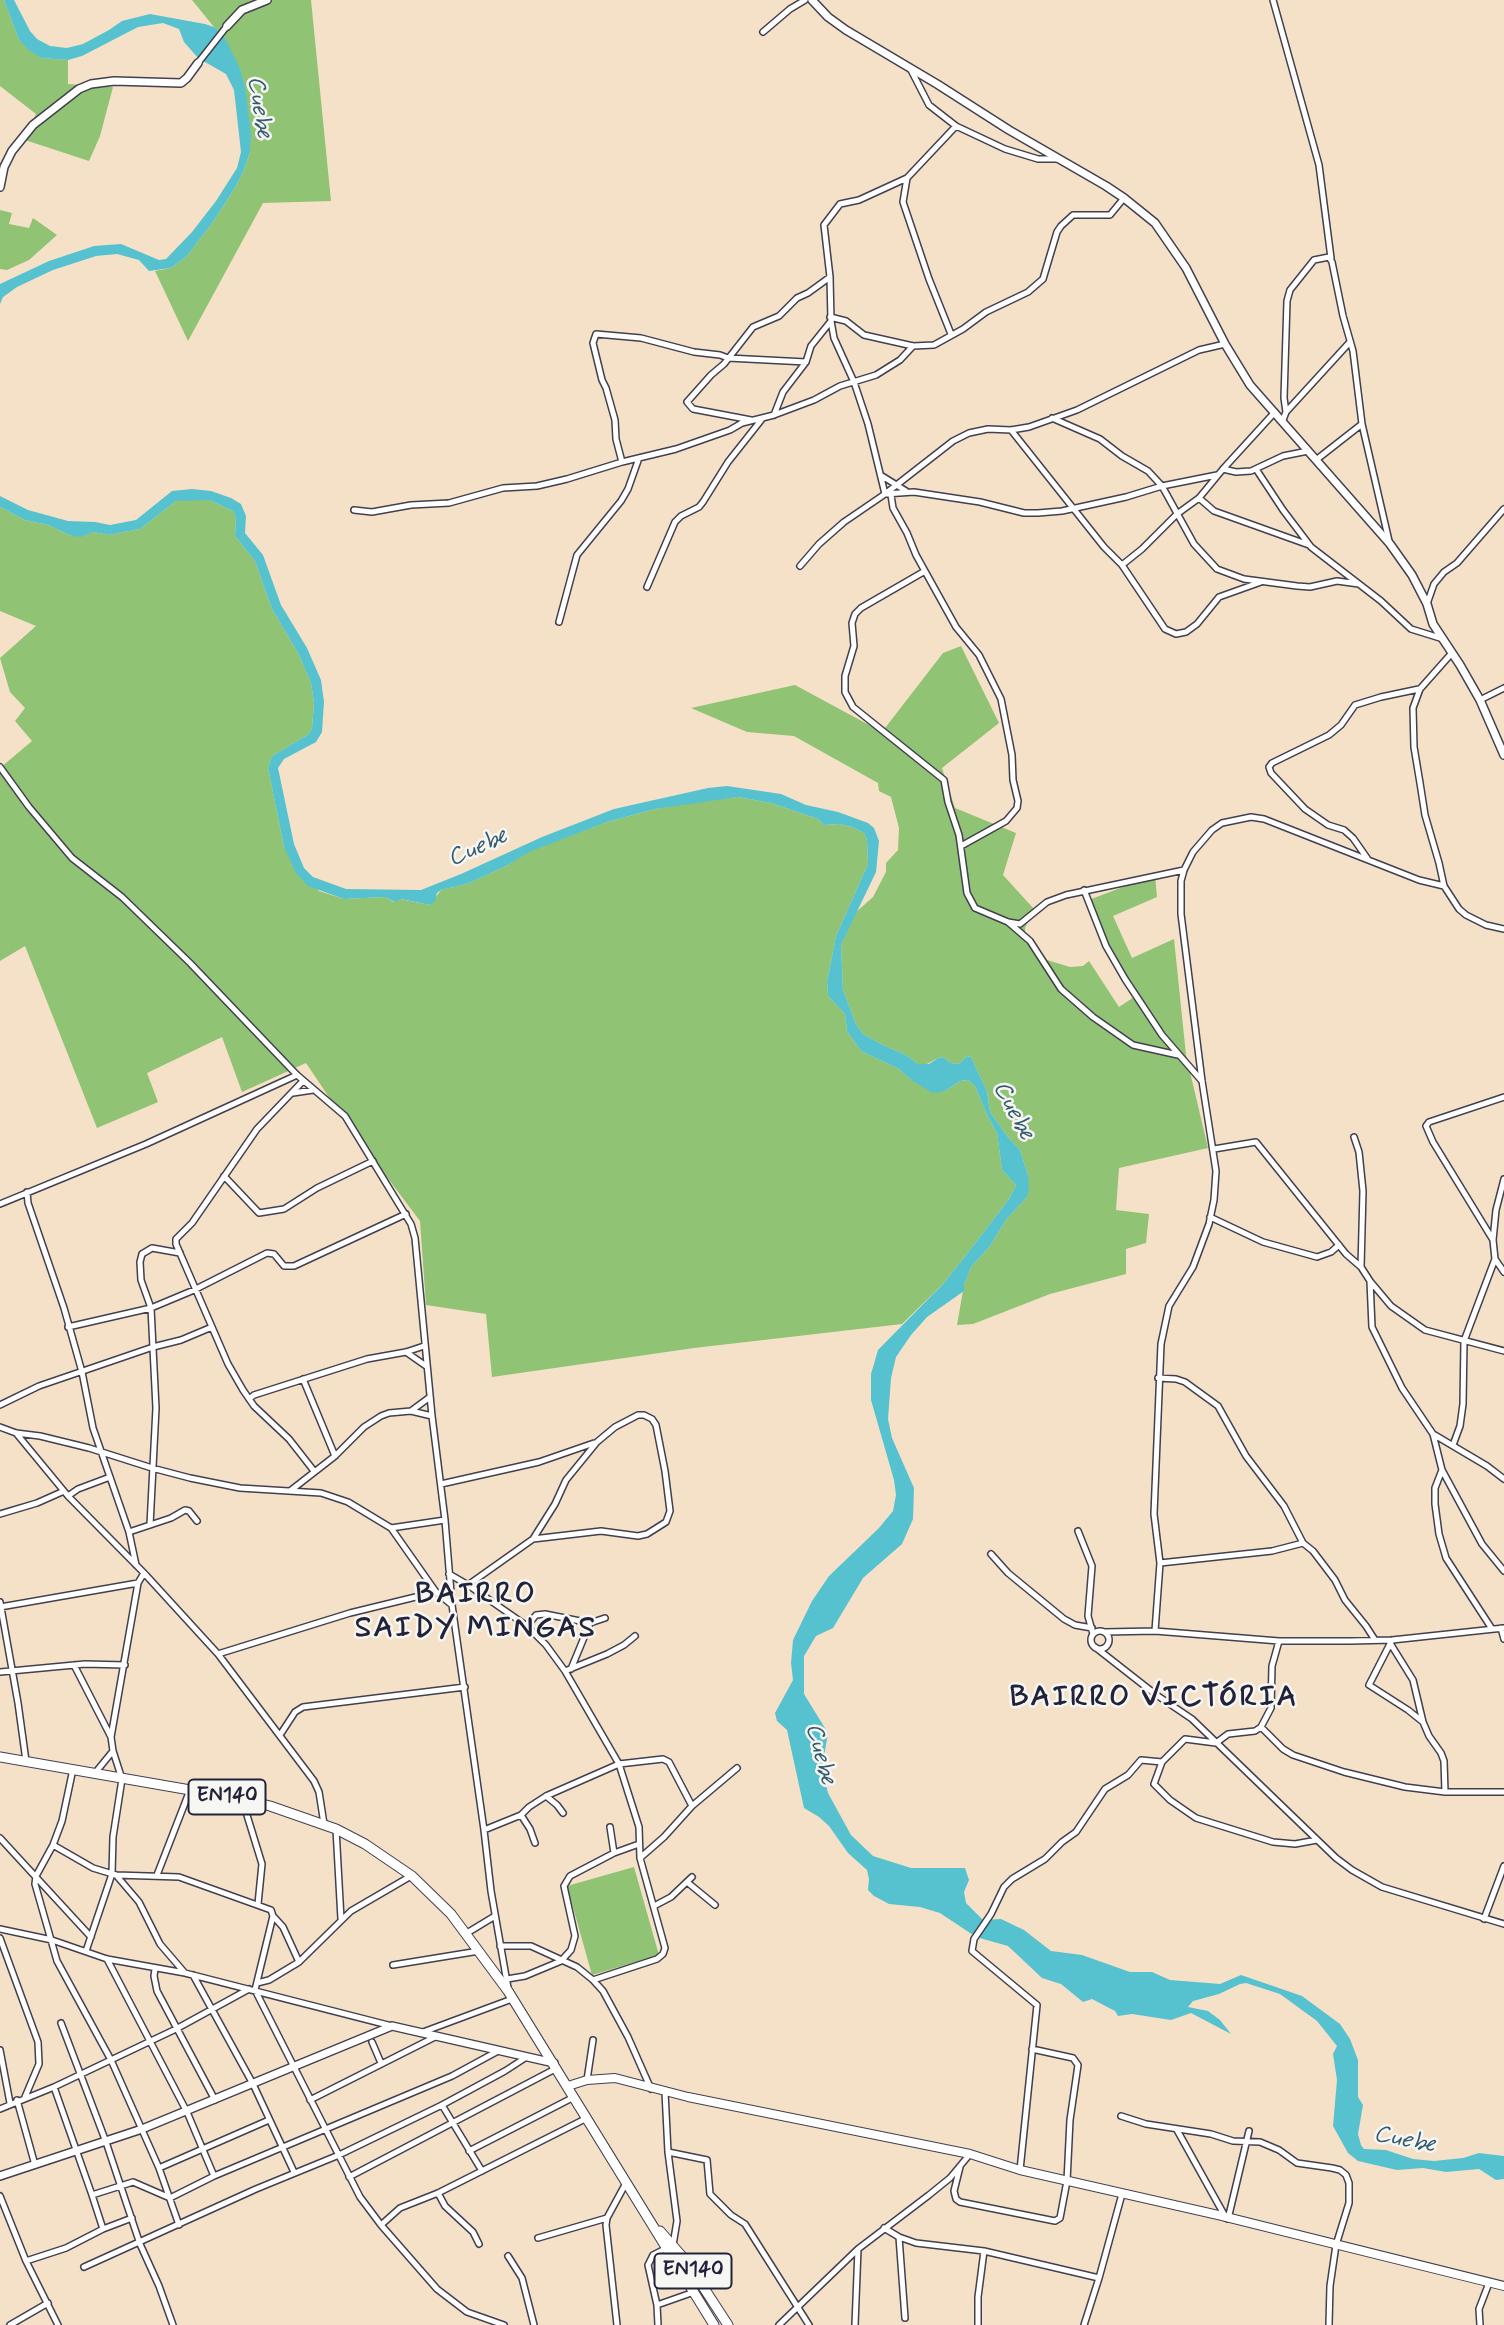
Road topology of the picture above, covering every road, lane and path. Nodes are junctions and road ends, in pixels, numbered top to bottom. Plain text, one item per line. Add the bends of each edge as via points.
1 (267, 0) edge
2 (805, 0) edge
3 (812, 0) edge
4 (1273, 0) edge
5 (227, 26) joint
6 (763, 32) dead end
7 (198, 63) joint
8 (906, 65) junction
9 (956, 125) junction
10 (1059, 159) junction
11 (907, 178) junction
12 (0, 187) edge
13 (1125, 198) junction
14 (1331, 258) junction
15 (830, 278) junction
16 (831, 319) junction
17 (951, 334) junction
18 (1349, 343) junction
19 (1225, 344) junction
20 (913, 346) junction
21 (728, 358) junction
22 (806, 362) junction
23 (854, 382) junction
24 (1276, 412) junction
25 (1286, 412) junction
26 (775, 415) junction
27 (1052, 418) junction
28 (762, 419) junction
29 (751, 420) junction
30 (1283, 420) junction
31 (1362, 424) junction
32 (1011, 430) junction
33 (1308, 451) junction
34 (639, 458) junction
35 (1316, 460) junction
36 (622, 462) junction
37 (1223, 469) junction
38 (1256, 469) junction
39 (1217, 475) junction
40 (882, 476) junction
41 (897, 485) junction
42 (1162, 486) junction
43 (906, 491) junction
44 (888, 495) junction
45 (1199, 498) junction
46 (1072, 508) junction
47 (1504, 509) edge
48 (354, 510) dead end
49 (1177, 514) junction
50 (1390, 544) junction
51 (1311, 547) junction
52 (1122, 565) junction
53 (800, 566) dead end
54 (925, 571) junction
55 (1264, 582) junction
56 (1359, 584) junction
57 (646, 587) dead end
58 (1427, 604) junction
59 (559, 622) dead end
60 (1440, 638) junction
61 (1451, 654) junction
62 (1504, 688) edge
63 (1420, 689) junction
64 (1480, 700) junction
65 (1504, 755) edge
66 (0, 767) edge
67 (961, 846) junction
68 (1369, 861) junction
69 (1184, 870) junction
70 (1444, 886) junction
71 (1083, 890) junction
72 (1008, 922) junction
73 (1504, 929) edge
74 (1179, 1055) junction
75 (297, 1075) junction
76 (303, 1081) junction
77 (1202, 1081) junction
78 (313, 1090) junction
79 (293, 1093) junction
80 (1504, 1097) edge
81 (1354, 1137) dead end
82 (1214, 1149) junction
83 (373, 1161) junction
84 (224, 1176) junction
85 (1504, 1179) edge
86 (27, 1192) junction
87 (18, 1196) junction
88 (29, 1203) junction
89 (0, 1204) edge
90 (406, 1214) junction
91 (1210, 1217) junction
92 (1493, 1240) junction
93 (1339, 1245) junction
94 (180, 1253) junction
95 (1495, 1259) junction
96 (1361, 1268) junction
97 (1504, 1272) edge
98 (1370, 1281) junction
99 (194, 1290) junction
100 (151, 1308) junction
101 (68, 1326) junction
102 (212, 1327) junction
103 (1464, 1341) junction
104 (424, 1346) junction
105 (153, 1347) junction
106 (1504, 1351) edge
107 (406, 1352) junction
108 (426, 1366) junction
109 (82, 1372) junction
110 (1158, 1378) junction
111 (303, 1380) junction
112 (251, 1397) junction
113 (430, 1397) junction
114 (0, 1405) edge
115 (411, 1411) junction
116 (432, 1416) junction
117 (0, 1427) edge
118 (16, 1433) junction
119 (1433, 1434) junction
120 (597, 1441) junction
121 (1453, 1445) junction
122 (101, 1452) junction
123 (335, 1456) junction
124 (152, 1468) junction
125 (1442, 1469) junction
126 (314, 1471) junction
127 (110, 1477) junction
128 (1504, 1479) edge
129 (441, 1484) junction
130 (290, 1492) junction
131 (66, 1493) junction
132 (0, 1514) edge
133 (151, 1517) junction
134 (445, 1520) junction
135 (197, 1521) dead end
136 (157, 1523) junction
137 (150, 1525) junction
138 (391, 1528) junction
139 (1078, 1531) dead end
140 (129, 1532) junction
141 (533, 1539) junction
142 (1303, 1543) junction
143 (991, 1554) dead end
144 (1160, 1563) junction
145 (135, 1565) junction
146 (1504, 1571) edge
147 (144, 1573) junction
148 (449, 1574) junction
149 (138, 1583) junction
150 (468, 1585) junction
151 (436, 1592) junction
152 (0, 1605) edge
153 (452, 1605) junction
154 (605, 1618) dead end
155 (590, 1623) junction
156 (527, 1626) junction
157 (1503, 1628) edge
158 (1492, 1629) junction
159 (1092, 1631) junction
160 (1118, 1631) junction
161 (1155, 1631) junction
162 (1104, 1632) junction
163 (635, 1636) dead end
164 (1504, 1639) edge
165 (1375, 1640) junction
166 (1279, 1641) junction
167 (1391, 1642) junction
168 (1107, 1643) junction
169 (1095, 1647) junction
170 (218, 1654) junction
171 (1107, 1659) junction
172 (74, 1665) junction
173 (125, 1665) junction
174 (568, 1670) junction
175 (11, 1671) junction
176 (0, 1672) edge
177 (464, 1687) junction
178 (1423, 1722) junction
179 (1261, 1727) junction
180 (280, 1735) junction
181 (111, 1737) junction
182 (1216, 1743) junction
183 (113, 1751) junction
184 (0, 1757) edge
185 (26, 1761) junction
186 (1162, 1762) junction
187 (619, 1764) junction
188 (737, 1768) dead end
189 (73, 1769) junction
190 (95, 1773) junction
191 (122, 1779) junction
192 (190, 1790) junction
193 (1446, 1792) junction
194 (1504, 1792) edge
195 (546, 1796) junction
196 (242, 1799) junction
197 (692, 1806) junction
198 (564, 1813) dead end
199 (521, 1815) junction
200 (324, 1824) junction
201 (610, 1827) dead end
202 (336, 1829) junction
203 (484, 1830) junction
204 (0, 1838) edge
205 (1317, 1840) junction
206 (536, 1843) dead end
207 (639, 1844) junction
208 (53, 1845) junction
209 (614, 1853) junction
210 (640, 1858) junction
211 (1504, 1866) edge
212 (114, 1875) junction
213 (157, 1875) junction
214 (412, 1876) junction
215 (36, 1877) junction
216 (258, 1904) junction
217 (715, 1905) dead end
218 (654, 1906) junction
219 (273, 1916) junction
220 (495, 1916) junction
221 (341, 1919) junction
222 (1484, 1919) junction
223 (1504, 1924) edge
224 (0, 1929) edge
225 (467, 1933) junction
226 (92, 1937) junction
227 (0, 1938) edge
228 (52, 1940) junction
229 (500, 1946) junction
230 (86, 1951) junction
231 (479, 1951) junction
232 (107, 1959) junction
233 (561, 1961) junction
234 (299, 1962) junction
235 (393, 1965) dead end
236 (155, 1969) junction
237 (185, 1973) junction
238 (193, 1975) junction
239 (508, 1979) junction
240 (593, 1980) junction
241 (254, 1987) junction
242 (510, 1995) junction
243 (212, 2011) junction
244 (61, 2022) dead end
245 (392, 2026) junction
246 (176, 2029) junction
247 (423, 2032) junction
248 (438, 2035) junction
249 (593, 2040) dead end
250 (149, 2042) junction
251 (372, 2042) dead end
252 (1032, 2049) junction
253 (0, 2050) edge
254 (498, 2051) junction
255 (525, 2058) junction
256 (111, 2060) junction
257 (381, 2063) junction
258 (556, 2065) junction
259 (294, 2067) junction
260 (80, 2074) junction
261 (587, 2080) junction
262 (253, 2084) junction
263 (568, 2086) junction
264 (54, 2087) junction
265 (651, 2089) junction
266 (665, 2092) junction
267 (25, 2097) junction
268 (574, 2097) junction
269 (310, 2099) junction
270 (17, 2100) junction
271 (215, 2100) junction
272 (10, 2104) junction
273 (442, 2105) junction
274 (0, 2109) edge
275 (187, 2112) junction
276 (1121, 2116) dead end
277 (587, 2118) junction
278 (269, 2120) junction
279 (452, 2123) junction
280 (142, 2129) junction
281 (1177, 2130) junction
282 (325, 2131) junction
283 (1249, 2131) dead end
284 (106, 2142) junction
285 (1247, 2142) junction
286 (282, 2147) junction
287 (203, 2150) junction
288 (469, 2151) junction
289 (76, 2152) junction
290 (668, 2152) junction
291 (970, 2154) junction
292 (339, 2155) junction
293 (34, 2165) junction
294 (960, 2167) junction
295 (159, 2168) junction
296 (1020, 2170) junction
297 (482, 2171) junction
298 (294, 2172) junction
299 (0, 2176) edge
300 (215, 2176) junction
301 (349, 2177) junction
302 (627, 2181) junction
303 (1067, 2181) junction
304 (121, 2186) junction
305 (438, 2193) junction
306 (1122, 2194) junction
307 (92, 2195) junction
308 (0, 2196) edge
309 (170, 2198) junction
310 (132, 2218) junction
311 (607, 2218) junction
312 (1227, 2219) junction
313 (179, 2225) junction
314 (381, 2225) junction
315 (884, 2228) junction
316 (103, 2229) junction
317 (899, 2237) junction
318 (538, 2238) dead end
319 (140, 2244) junction
320 (479, 2244) dead end
321 (1336, 2245) junction
322 (669, 2246) junction
323 (858, 2249) junction
324 (984, 2251) junction
325 (508, 2256) dead end
326 (26, 2261) junction
327 (85, 2267) dead end
328 (1099, 2278) junction
329 (1489, 2283) junction
330 (1504, 2286) edge
331 (694, 2292) junction
332 (48, 2303) junction
333 (657, 2305) junction
334 (799, 2307) junction
335 (905, 2318) dead end
336 (10, 2325) edge
337 (58, 2325) edge
338 (173, 2325) edge
339 (504, 2325) edge
340 (534, 2325) edge
341 (617, 2325) edge
342 (657, 2325) edge
343 (714, 2325) edge
344 (728, 2325) edge
345 (779, 2325) edge
346 (809, 2325) edge
347 (855, 2325) edge
348 (978, 2325) edge
349 (1084, 2325) edge
350 (1329, 2325) edge
351 (1480, 2325) edge

1 - 5 street via 242,10
2 - 6 street
3 - 8 street via 846,30
4 - 14 street via 1319,165
5 - 7 street
7 - 12 street via 181,83 114,81 79,89 33,125 12,151
8 - 9 street via 929,104
8 - 10 street
9 - 10 street via 1005,149 1038,159
9 - 11 street
10 - 13 street
11 - 15 street via 834,209 824,225
11 - 17 street via 903,202
13 - 17 street via 1110,215 1073,215 1057,232 1043,279
13 - 19 street via 1155,223 1173,247
14 - 18 street
14 - 25 street via 1314,260 1290,290
15 - 16 street
15 - 21 street via 797,298 779,316 752,327
16 - 20 street via 846,321 864,335
16 - 22 street via 811,346
16 - 23 street via 841,357
17 - 20 street via 934,345
18 - 25 street
18 - 31 street
19 - 24 street via 1250,385
19 - 27 street via 1199,351
20 - 23 street via 884,370
21 - 22 street
21 - 29 street via 687,404
21 - 36 street via 641,338 599,332 594,336
22 - 26 street via 783,392
23 - 26 street
23 - 40 street
24 - 30 street
24 - 37 street
25 - 30 street
26 - 28 street
27 - 32 street
27 - 42 street via 1100,439
28 - 29 street
28 - 57 street via 703,502 675,522
29 - 34 street
30 - 33 street
31 - 35 street
31 - 50 street
32 - 41 street via 988,429 953,440
32 - 46 street
33 - 35 street
33 - 38 street
34 - 36 street
34 - 59 street via 621,501 578,555
35 - 50 street
36 - 48 street via 567,480 503,488 449,503
37 - 38 street
37 - 39 street
38 - 51 street
39 - 42 street
39 - 45 street
40 - 41 street
40 - 44 street
41 - 43 street
41 - 44 street
42 - 46 street
42 - 49 street
43 - 44 street
43 - 46 street via 1024,513
44 - 53 street via 844,522
44 - 54 street
45 - 49 street
45 - 51 street via 1214,511
46 - 52 street
47 - 58 street via 1434,584
49 - 52 street
49 - 55 street via 1214,567 1238,578
50 - 58 street
51 - 56 street
52 - 55 street via 1162,626 1176,634 1192,628 1219,597
54 - 67 street via 995,685 1012,755 1017,808 1006,821
54 - 67 street via 855,614 845,692 853,707 942,776
55 - 56 street via 1310,587 1337,581
56 - 60 street via 1411,629
58 - 60 street
60 - 61 street
61 - 63 street
61 - 64 street
62 - 64 street
63 - 68 street via 1355,705 1329,735 1269,767 1305,809 1344,830
63 - 70 street via 1413,708 1414,747 1425,815
64 - 65 street
66 - 75 street via 72,858 132,906
67 - 72 street via 967,893 975,908
68 - 69 street via 1251,817 1212,830
68 - 70 street
69 - 71 street
69 - 77 street via 1181,914
70 - 73 street via 1466,915
71 - 72 street via 1047,902 1020,924
71 - 74 street via 1106,946 1151,1021
72 - 74 street via 1030,941 1061,989 1093,1017 1130,1044
74 - 77 street
75 - 76 street
75 - 86 street
76 - 78 street
76 - 79 street
77 - 82 street
78 - 79 street
78 - 83 street via 345,1116
79 - 84 street via 262,1123
80 - 92 street via 1426,1126
81 - 96 street via 1363,1191
82 - 91 street via 1216,1185
82 - 93 street via 1256,1142
83 - 84 street via 284,1209 259,1213
83 - 90 street
84 - 94 street via 176,1239
85 - 92 street
86 - 87 street
86 - 88 street
87 - 88 street
87 - 89 street
88 - 101 street
90 - 99 street via 294,1266 285,1266 267,1253
90 - 104 street via 415,1238
91 - 93 street via 1263,1241 1317,1257
91 - 110 street via 1193,1267 1169,1306
92 - 95 street
93 - 96 street
94 - 99 street
94 - 100 street via 152,1248 142,1254 141,1280
95 - 97 street
95 - 103 street
96 - 98 street
98 - 103 street via 1391,1306 1414,1323
98 - 119 street via 1370,1312 1377,1342
99 - 100 street
99 - 102 street
100 - 101 street
100 - 105 street
101 - 109 street
102 - 105 street
102 - 112 street via 228,1364
103 - 106 street
103 - 121 street via 1463,1404
104 - 107 street
104 - 108 street
105 - 109 street
105 - 124 street via 156,1408
107 - 108 street
107 - 111 street
108 - 113 street
109 - 114 street
109 - 122 street
110 - 142 street via 1185,1382 1218,1406
110 - 144 street via 1154,1514
111 - 112 street
111 - 123 street
112 - 126 street
113 - 115 street
113 - 116 street
115 - 116 street
115 - 123 street via 381,1416
116 - 129 street
117 - 118 street
118 - 122 street
118 - 131 street
119 - 121 street
119 - 125 street
120 - 129 street via 539,1462
120 - 141 street via 566,1480
120 - 141 street via 638,1415 652,1419 665,1471 669,1518 638,1536 601,1531
121 - 128 street
122 - 124 street
122 - 127 street
123 - 126 street
124 - 130 street via 240,1488
124 - 133 street
125 - 146 street via 1482,1544
125 - 158 street via 1435,1504 1446,1558
126 - 130 street
127 - 131 street
127 - 140 street
129 - 134 street
130 - 138 street via 341,1499
131 - 132 street
131 - 145 street
133 - 136 street
133 - 137 street
134 - 138 street
134 - 148 street
135 - 136 street via 185,1510
136 - 137 street
137 - 140 street
138 - 151 street
139 - 159 street via 1092,1566 1088,1623
140 - 145 street
141 - 150 street
142 - 144 street via 1272,1551
142 - 165 street via 1335,1580
143 - 159 street via 1064,1619
144 - 161 street
145 - 147 street
147 - 149 street
147 - 170 street
148 - 150 street
148 - 153 street
149 - 152 street
149 - 173 street
150 - 156 street
151 - 153 street
151 - 170 street
152 - 175 street
153 - 177 street
154 - 155 street
155 - 156 street via 545,1614 536,1615
155 - 174 street
156 - 174 street
157 - 158 street
157 - 164 street
158 - 167 street
159 - 162 street
159 - 169 street
160 - 161 street
160 - 162 street
160 - 168 street
161 - 166 street
162 - 168 street
163 - 174 street
165 - 166 street
165 - 167 street
166 - 179 street via 1272,1665 1271,1709
167 - 178 street via 1413,1680
167 - 178 street via 1369,1685
168 - 169 street
168 - 171 street
169 - 171 street
170 - 180 street
171 - 182 street via 1192,1719
172 - 173 street
172 - 175 street
172 - 181 street
173 - 181 street
174 - 187 street
175 - 176 street
175 - 185 street
177 - 180 street via 303,1707
177 - 203 street
178 - 193 street via 1444,1761
179 - 182 street via 1228,1734
179 - 193 street via 1293,1755 1405,1787
180 - 200 street via 314,1781
181 - 183 street
182 - 186 street via 1185,1739
182 - 205 street
183 - 190 street
183 - 191 street
184 - 185 main road, EN140
185 - 189 main road, EN140
186 - 205 street via 1154,1784 1196,1818 1273,1842
186 - 252 street via 1141,1760 1128,1775 1105,1789 1076,1832 1004,1887 974,1939 972,1951 1037,2006
187 - 195 street
187 - 197 street via 667,1759
187 - 207 street via 638,1823
188 - 197 street
189 - 190 main road, EN140
189 - 208 street
190 - 191 main road, EN140
191 - 192 main road, EN140
191 - 212 street via 113,1837
192 - 196 main road, EN140
192 - 213 street
193 - 194 street
195 - 198 street
195 - 199 street
196 - 200 main road, EN140
196 - 216 street via 262,1864
197 - 210 street
199 - 203 street
199 - 206 street
200 - 202 main road, EN140
201 - 209 street
202 - 214 main road, EN140
202 - 221 street
203 - 220 street
204 - 215 street
205 - 222 street via 1382,1887
207 - 209 street
207 - 210 street
208 - 212 street
208 - 215 street
209 - 233 street via 570,1876 564,1886 575,1936
210 - 218 street
211 - 222 street
212 - 213 street
212 - 226 street
212 - 237 street via 139,1902 160,1944
213 - 216 street via 179,1877
214 - 221 street
214 - 225 main road, EN140
215 - 226 street
215 - 228 street
216 - 219 street
217 - 218 street via 690,1880
218 - 240 street via 663,1954
219 - 234 street
219 - 241 street
220 - 225 street
220 - 229 street
221 - 234 street
222 - 223 street
224 - 228 street
225 - 231 main road, EN140
226 - 230 street
227 - 267 street via 38,2042 39,2064
228 - 230 street
228 - 256 street via 57,1962
229 - 233 street via 530,1946
229 - 239 street
230 - 232 street
231 - 235 street
231 - 242 main road, EN140
232 - 236 street
232 - 250 street
233 - 239 street
233 - 240 street
234 - 241 street
236 - 237 street
236 - 246 street via 157,1991
237 - 238 street
238 - 241 street
238 - 243 street
239 - 242 street
240 - 265 street via 603,1991
241 - 243 street
241 - 245 street
241 - 259 street
242 - 247 street
242 - 258 main road, EN140
243 - 246 street
243 - 262 street
244 - 260 street
245 - 247 street
245 - 259 street
246 - 250 street
246 - 271 street
247 - 248 street
248 - 254 street
248 - 257 street
249 - 261 street
250 - 256 street
250 - 275 street
251 - 257 street
252 - 296 street
252 - 303 street via 1073,2058 1078,2065
253 - 272 street
254 - 255 street
254 - 282 street
255 - 258 street
255 - 273 street
256 - 260 street
256 - 280 street
257 - 269 street
258 - 263 main road, EN140
258 - 279 street
259 - 262 street
259 - 269 street
260 - 264 street
260 - 284 street
261 - 263 main road
261 - 265 main road via 615,2078
262 - 271 street
262 - 278 street
263 - 268 main road, EN140
264 - 267 street
264 - 289 street
265 - 266 main road
266 - 290 street
266 - 291 main road
267 - 270 street
268 - 277 main road, EN140
268 - 288 street
269 - 282 street
270 - 272 street
270 - 293 street
271 - 275 street
272 - 274 street
273 - 279 street
273 - 292 street
275 - 280 street
275 - 287 street
276 - 281 street
277 - 297 street
277 - 302 main road, EN140
278 - 286 street
278 - 287 street
279 - 288 street
279 - 301 street
280 - 284 street
280 - 295 street
281 - 285 street
281 - 312 street
282 - 286 street
282 - 292 street
283 - 285 street
284 - 289 street
284 - 304 street
285 - 312 street
285 - 321 street via 1279,2150 1297,2164 1332,2168 1346,2175 1349,2203
286 - 298 street
286 - 300 street
287 - 295 street
287 - 300 street
288 - 297 street
289 - 293 street
289 - 307 street
290 - 322 street via 677,2221
290 - 334 street via 707,2160 710,2194 745,2224
291 - 294 street
291 - 296 main road
292 - 298 street
292 - 301 street
293 - 299 street
294 - 303 street via 954,2196 960,2202 1055,2221 1060,2218
294 - 315 street
295 - 309 street
296 - 303 main road
297 - 305 street
298 - 313 street
300 - 309 street
301 - 314 street
302 - 311 street
302 - 322 main road, EN140
303 - 306 main road
304 - 307 street
304 - 309 street via 137,2183
304 - 310 street
305 - 314 street via 400,2208
305 - 320 street
306 - 312 main road
306 - 328 street
307 - 316 street
308 - 326 street
309 - 313 street
310 - 316 street
310 - 319 street
311 - 318 street
311 - 341 street
312 - 321 main road
313 - 319 street
314 - 339 street via 450,2300 467,2312
315 - 317 street
315 - 323 street
316 - 326 street
317 - 324 street via 932,2246
317 - 335 street
319 - 327 street
319 - 338 street
321 - 329 main road
321 - 350 street
322 - 331 main road, EN140
322 - 333 street via 653,2255 648,2264
322 - 344 main road, EN140 via 687,2262
323 - 334 street
323 - 347 street
324 - 328 street
324 - 348 street
325 - 340 street via 522,2278
326 - 332 street
328 - 349 street
329 - 330 main road
329 - 351 street via 1479,2309
331 - 333 street
331 - 343 main road, EN140
332 - 336 street
332 - 337 street
333 - 342 street
334 - 345 street
334 - 346 street

